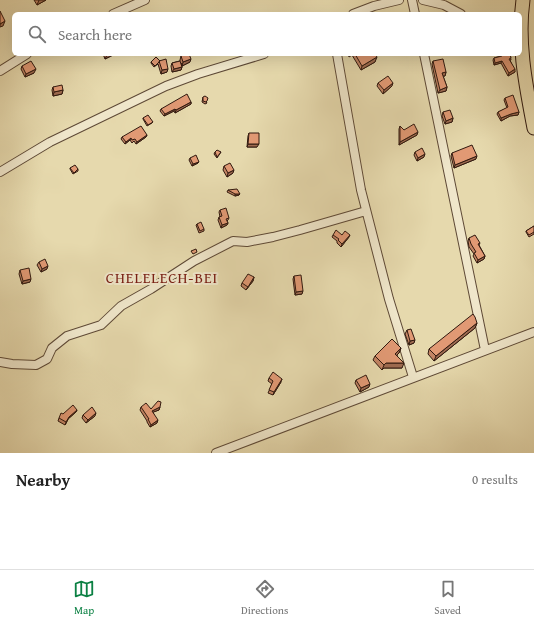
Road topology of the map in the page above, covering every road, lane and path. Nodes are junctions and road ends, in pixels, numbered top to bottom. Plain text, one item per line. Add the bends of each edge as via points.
1 (146, 0) edge
2 (398, 0) edge
3 (412, 0) edge
4 (423, 0) edge
5 (523, 0) edge
6 (118, 12) edge
7 (358, 12) edge
8 (415, 12) edge
9 (457, 12) edge
10 (522, 12) edge
11 (24, 56) edge
12 (257, 56) edge
13 (337, 56) edge
14 (424, 56) edge
15 (521, 56) edge
16 (0, 71) edge
17 (534, 128) edge
18 (0, 172) edge
19 (366, 212) junction
20 (534, 332) edge
21 (484, 350) junction
22 (0, 362) edge
23 (413, 377) junction
24 (216, 453) edge

1 - 6 street
2 - 7 street
3 - 8 street
4 - 9 street via 444,5
5 - 10 main road
11 - 16 street
12 - 18 street via 166,86 50,142
13 - 19 street
14 - 21 street
15 - 17 main road
19 - 22 street via 273,237 248,242 233,241 194,261 121,306 101,325 67,336 52,348 47,359 36,365
19 - 23 street
20 - 21 street
21 - 23 street
23 - 24 street

